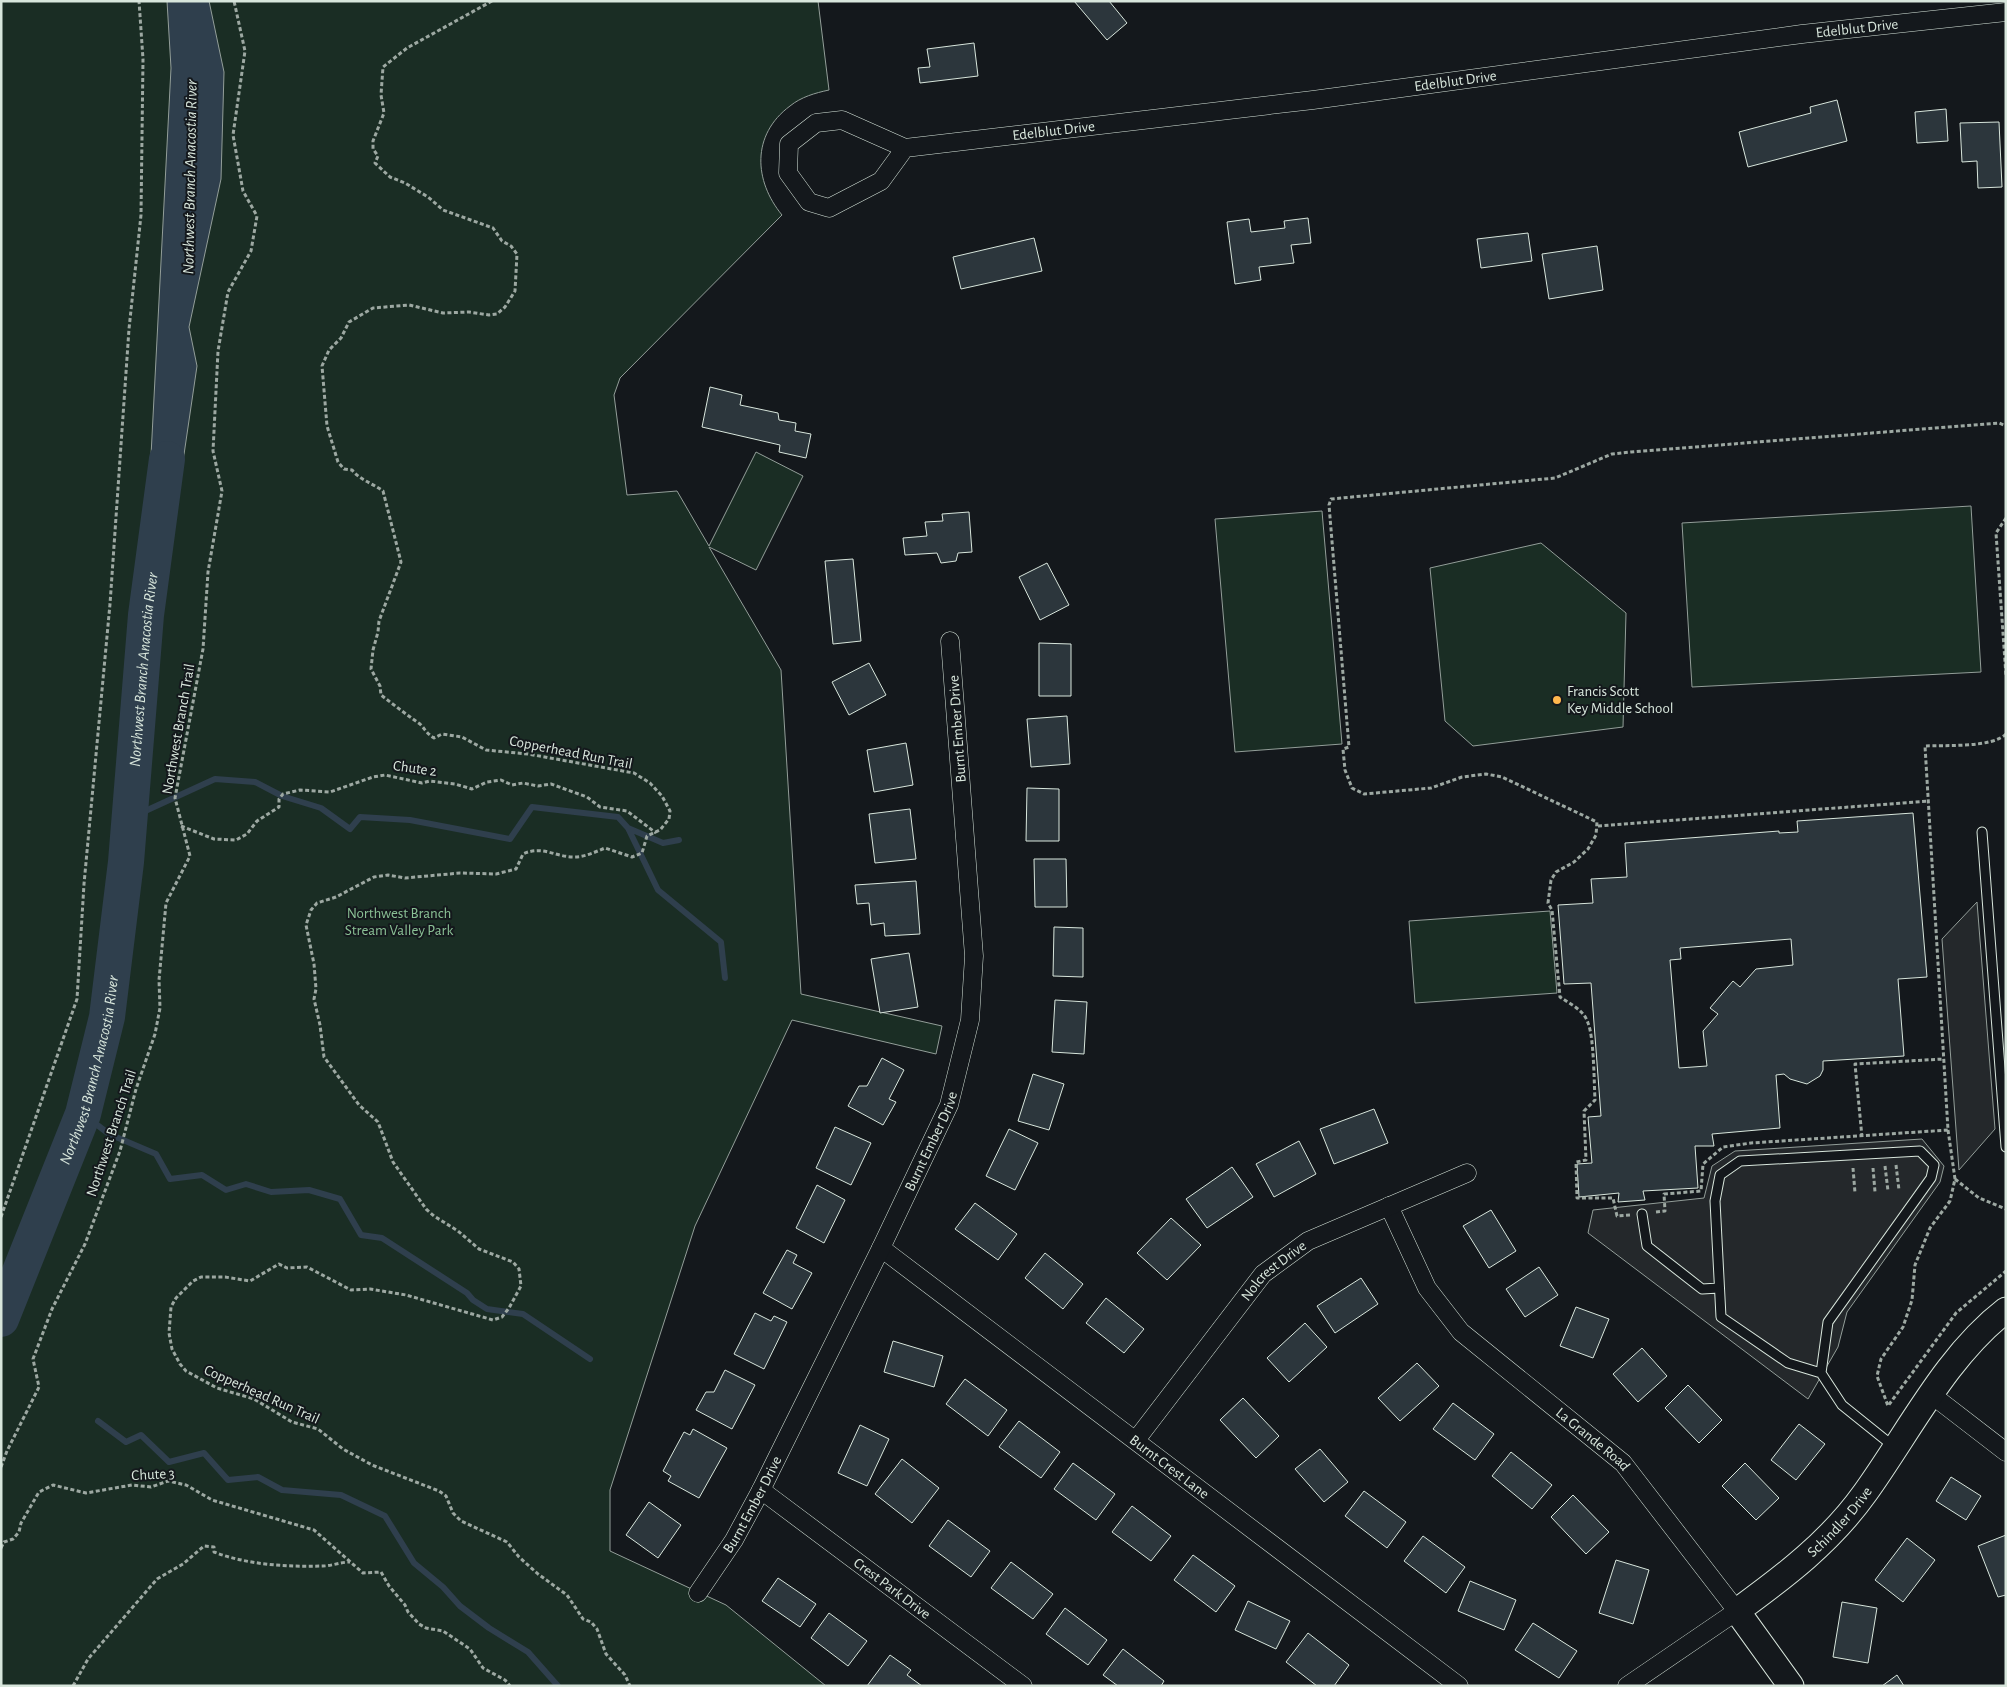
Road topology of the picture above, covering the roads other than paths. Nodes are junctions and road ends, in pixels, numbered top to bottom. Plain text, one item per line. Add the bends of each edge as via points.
1 (2006, 12) edge
2 (905, 148) junction
3 (950, 641) dead end
4 (1982, 832) dead end
5 (2006, 1147) edge
6 (1467, 1173) dead end
7 (1389, 1206) junction
8 (1642, 1214) road end
9 (881, 1248) junction
10 (1719, 1288) junction
11 (2006, 1310) edge
12 (1821, 1372) junction
13 (1932, 1395) junction
14 (1136, 1440) junction
15 (1896, 1448) junction
16 (2006, 1452) edge
17 (761, 1490) junction
18 (698, 1593) dead end
19 (1737, 1611) junction
20 (1023, 1686) edge
21 (1459, 1686) edge
22 (1627, 1686) edge
23 (1790, 1686) edge

1 - 2 street, Edelblut Drive
2 - 2 street via 842,120 816,123 789,144 788,173 809,202 829,208 881,181
3 - 9 street, Burnt Ember Drive via 974,956 970,1020 949,1105
4 - 5 lane
6 - 7 street, Nolcrest Drive
7 - 14 street, Nolcrest Drive via 1308,1241 1263,1274
7 - 19 street, La Grande Road via 1427,1288 1460,1332 1623,1463
8 - 10 lane via 1647,1246 1702,1289
9 - 14 street, Burnt Crest Lane
9 - 17 street, Burnt Ember Drive
10 - 12 lane via 1720,1317 1788,1363
10 - 12 lane via 1714,1201 1720,1174 1740,1161 1920,1151 1934,1165 1931,1178 1828,1322
11 - 13 street, Schindler Drive via 1957,1357
12 - 15 lane via 1842,1405
13 - 15 street, Schindler Drive
13 - 16 street
14 - 21 street, Burnt Crest Lane
15 - 19 street, Schindler Drive via 1864,1495 1830,1536 1790,1573
17 - 18 street, Burnt Ember Drive via 734,1540
17 - 20 street, Crest Park Drive
19 - 22 street, Schindler Drive
19 - 23 street, La Grande Road

